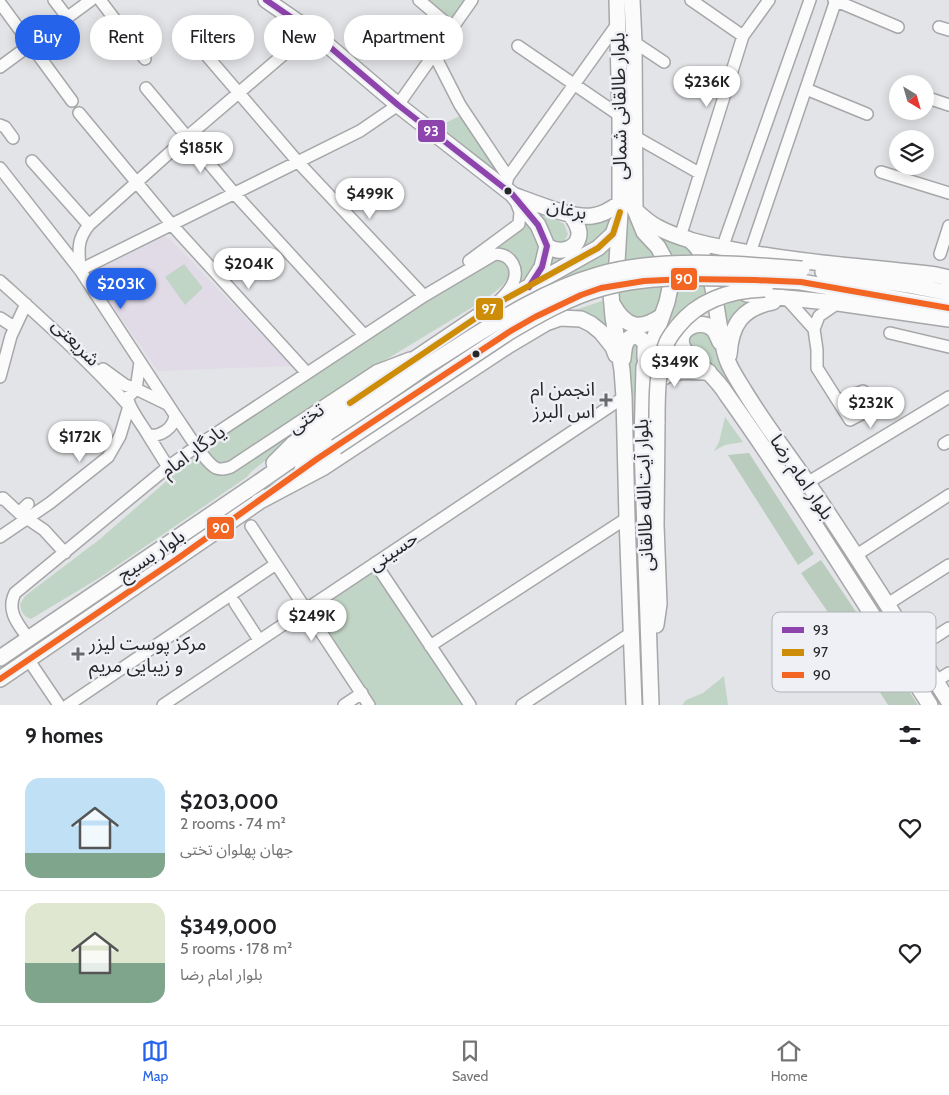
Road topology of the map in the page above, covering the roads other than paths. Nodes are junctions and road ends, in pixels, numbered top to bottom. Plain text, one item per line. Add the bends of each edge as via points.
1 (54, 0) edge
2 (91, 0) edge
3 (100, 0) edge
4 (266, 0) edge
5 (419, 0) edge
6 (472, 0) edge
7 (691, 0) edge
8 (769, 0) edge
9 (810, 0) edge
10 (835, 0) edge
11 (629, 1) edge
12 (0, 3) edge
13 (65, 15) edge
14 (70, 15) edge
15 (111, 15) edge
16 (288, 15) edge
17 (437, 15) edge
18 (461, 15) edge
19 (618, 23) junction
20 (15, 24) edge
21 (898, 27) dead end
22 (743, 36) junction
23 (634, 42) junction
24 (518, 46) dead end
25 (334, 51) edge
26 (15, 56) edge
27 (41, 60) edge
28 (210, 60) edge
29 (277, 60) edge
30 (430, 60) edge
31 (437, 60) edge
32 (664, 62) dead end
33 (0, 66) edge
34 (573, 85) junction
35 (146, 88) dead end
36 (806, 89) junction
37 (238, 93) junction
38 (72, 101) dead end
39 (934, 101) edge
40 (398, 105) junction
41 (949, 105) edge
42 (79, 113) dead end
43 (616, 113) dead end
44 (867, 114) dead end
45 (0, 125) edge
46 (634, 136) junction
47 (187, 137) junction
48 (13, 138) dead end
49 (32, 161) dead end
50 (298, 162) junction
51 (0, 168) edge
52 (881, 172) dead end
53 (699, 173) junction
54 (137, 182) junction
55 (508, 187) junction
56 (234, 193) junction
57 (949, 193) edge
58 (625, 208) junction
59 (570, 214) junction
60 (89, 224) junction
61 (172, 225) junction
62 (949, 226) edge
63 (684, 236) junction
64 (725, 240) dead end
65 (547, 246) junction
66 (757, 251) junction
67 (940, 254) dead end
68 (80, 270) junction
69 (0, 272) edge
70 (801, 276) junction
71 (949, 278) edge
72 (0, 281) edge
73 (529, 287) junction
74 (949, 293) edge
75 (424, 296) junction
76 (787, 299) junction
77 (838, 303) junction
78 (26, 304) junction
79 (612, 304) junction
80 (493, 306) junction
81 (662, 316) junction
82 (948, 317) edge
83 (0, 318) edge
84 (14, 327) junction
85 (814, 329) junction
86 (890, 333) dead end
87 (364, 335) junction
88 (509, 345) junction
89 (949, 347) edge
90 (427, 355) junction
91 (140, 362) junction
92 (728, 362) junction
93 (644, 367) junction
94 (622, 370) junction
95 (709, 372) junction
96 (307, 373) junction
97 (0, 377) edge
98 (460, 379) junction
99 (136, 389) junction
100 (863, 391) dead end
101 (624, 397) junction
102 (949, 397) edge
103 (839, 401) junction
104 (167, 404) junction
105 (642, 404) junction
106 (129, 406) junction
107 (871, 409) dead end
108 (174, 415) junction
109 (148, 435) junction
110 (198, 446) junction
111 (168, 467) junction
112 (807, 483) junction
113 (949, 495) edge
114 (0, 499) edge
115 (258, 502) junction
116 (28, 504) dead end
117 (23, 516) junction
118 (626, 518) junction
119 (251, 526) dead end
120 (0, 537) edge
121 (65, 554) junction
122 (855, 556) junction
123 (375, 563) junction
124 (276, 564) junction
125 (949, 565) edge
126 (235, 603) dead end
127 (886, 605) junction
128 (306, 609) junction
129 (870, 612) edge
130 (891, 612) edge
131 (949, 628) edge
132 (631, 633) junction
133 (936, 636) edge
134 (28, 638) junction
135 (259, 640) junction
136 (430, 646) junction
137 (0, 658) edge
138 (28, 659) junction
139 (949, 673) edge
140 (0, 679) edge
141 (651, 682) junction
142 (936, 682) joint
143 (922, 692) edge
144 (362, 693) junction
145 (949, 702) edge
146 (59, 705) edge
147 (68, 705) edge
148 (163, 705) edge
149 (344, 705) edge
150 (369, 705) edge
151 (470, 705) edge
152 (522, 705) edge
153 (634, 705) edge
154 (651, 705) edge
155 (930, 705) edge

1 - 13 street
2 - 14 street
3 - 15 street
4 - 16 main road, برغان
5 - 17 street
6 - 18 street
7 - 22 street
8 - 22 street
9 - 64 street
10 - 21 street
10 - 36 street
11 - 19 main road, بلوار طالقانی شمالی
11 - 23 main road, بلوار طالقانی شمالی
12 - 20 street
19 - 34 street
19 - 58 main road, بلوار طالقانی شمالی
22 - 53 street
23 - 32 street
23 - 46 main road, بلوار طالقانی شمالی
24 - 34 street
25 - 40 main road, برغان
26 - 33 street
27 - 38 street
28 - 37 street
29 - 37 street
30 - 40 street
31 - 55 street
34 - 43 street
34 - 55 street
35 - 47 street
36 - 44 street
36 - 66 street
37 - 47 street
37 - 50 street
39 - 41 street
40 - 50 street via 360,131
40 - 55 main road, برغان
42 - 54 street
45 - 48 street
46 - 53 street
46 - 58 main road, بلوار طالقانی شمالی
47 - 54 street
47 - 56 street
49 - 60 street
50 - 56 street
50 - 75 street
51 - 68 street
52 - 57 street
53 - 63 street
54 - 60 street
54 - 61 street
55 - 59 main road, برغان
55 - 65 main road, برغان via 538,225
55 - 75 street via 520,212 519,224
56 - 61 street
56 - 87 street
58 - 59 main road, برغان via 592,216
58 - 63 main road via 655,226
58 - 73 main road via 613,234 598,248
58 - 79 main road, بلوار آیت‌الله طالقانی
58 - 81 main road, بلوار آیت‌الله طالقانی via 658,247 668,269 670,288
59 - 65 main road via 579,232 574,245 562,251
60 - 68 street via 80,240
61 - 68 street
61 - 96 street
62 - 67 street
63 - 66 main road
63 - 92 main road, بلوار امام رضا via 704,257
65 - 73 main road via 542,267
66 - 71 main road
66 - 76 main road via 740,268 739,286 746,294
68 - 91 street
69 - 99 street, شریعتی via 42,308 102,368
70 - 74 main road via 908,285
70 - 82 main road
70 - 90 main road, bridge via 758,265 664,265 618,270 574,283
70 - 115 main road, بلوار بسیج, bridge via 644,280 581,295 509,332
70 - 141 main road, bridge via 774,289 730,293 709,301 691,313 674,330 666,344 658,381 656,525 659,604
72 - 78 street, شریعتی
73 - 80 main road
75 - 80 street via 499,254 512,261 515,279
75 - 87 street, یادگار امام
76 - 77 main road
76 - 85 street
76 - 92 main road via 761,304 742,317 730,338
77 - 82 main road
77 - 85 street via 820,316
78 - 84 street
78 - 106 street, شریعتی
79 - 81 main road via 619,316 632,324 648,324
79 - 94 main road, بلوار آیت‌الله طالقانی
80 - 88 main road via 484,313 479,326 482,338 493,346
80 - 90 main road
81 - 93 main road, بلوار آیت‌الله طالقانی
83 - 84 street
84 - 97 street
85 - 103 street via 817,368
86 - 89 street
87 - 96 street, یادگار امام
88 - 94 main road via 546,323 560,318 581,319 602,332 613,347
88 - 98 main road
90 - 98 main road via 448,344 460,350 466,363
90 - 110 street, تختی via 376,371 231,467 218,469 212,466
90 - 134 main road, بلوار بسیج via 240,495
91 - 99 street
91 - 104 street
92 - 95 main road, بلوار امام رضا via 713,329 703,324 690,327 682,336 683,347
92 - 112 main road, بلوار امام رضا via 755,408
93 - 94 main road via 645,343 639,336 634,336 625,343
93 - 105 main road, بلوار آیت‌الله طالقانی
94 - 101 main road, بلوار آیت‌الله طالقانی
95 - 105 main road via 677,372 662,376
95 - 129 main road, بلوار امام رضا via 728,395
96 - 110 street, یادگار امام
98 - 115 main road via 324,467
99 - 104 street, شریعتی
99 - 106 street via 128,397
100 - 103 street
101 - 118 main road, بلوار آیت‌الله طالقانی
101 - 123 street, حسینی
102 - 112 street
103 - 107 street via 850,420
104 - 108 street
105 - 141 main road, بلوار آیت‌الله طالقانی
106 - 109 street, شریعتی
106 - 117 street via 120,436 108,457 83,478
108 - 109 street via 173,424 168,429 155,436
108 - 110 street
109 - 111 street, شریعتی
110 - 111 street, یادگار امام
111 - 121 street, یادگار امام
112 - 122 main road, بلوار امام رضا
113 - 122 street
114 - 117 street via 3,498
115 - 138 main road, بلوار بسیج
116 - 117 street
117 - 120 street
117 - 121 street via 44,530
118 - 132 main road, بلوار آیت‌الله طالقانی
118 - 136 street
119 - 124 street
121 - 134 street, یادگار امام via 21,588 12,599 16,622
122 - 127 main road, بلوار امام رضا
123 - 128 street, حسینی
123 - 136 street
124 - 128 street
124 - 147 street
125 - 127 street
126 - 135 street
127 - 130 main road, بلوار امام رضا
128 - 135 street, حسینی
128 - 144 street
131 - 133 street
132 - 152 street
132 - 153 main road, بلوار آیت‌الله طالقانی
134 - 137 main road, بلوار بسیج
135 - 148 street, حسینی
136 - 151 street
138 - 140 main road, بلوار بسیج
138 - 146 street
139 - 142 street
141 - 154 main road, بلوار آیت‌الله طالقانی
142 - 145 main road, بلوار امام رضا
143 - 155 main road, بلوار امام رضا
144 - 149 street
144 - 150 street

